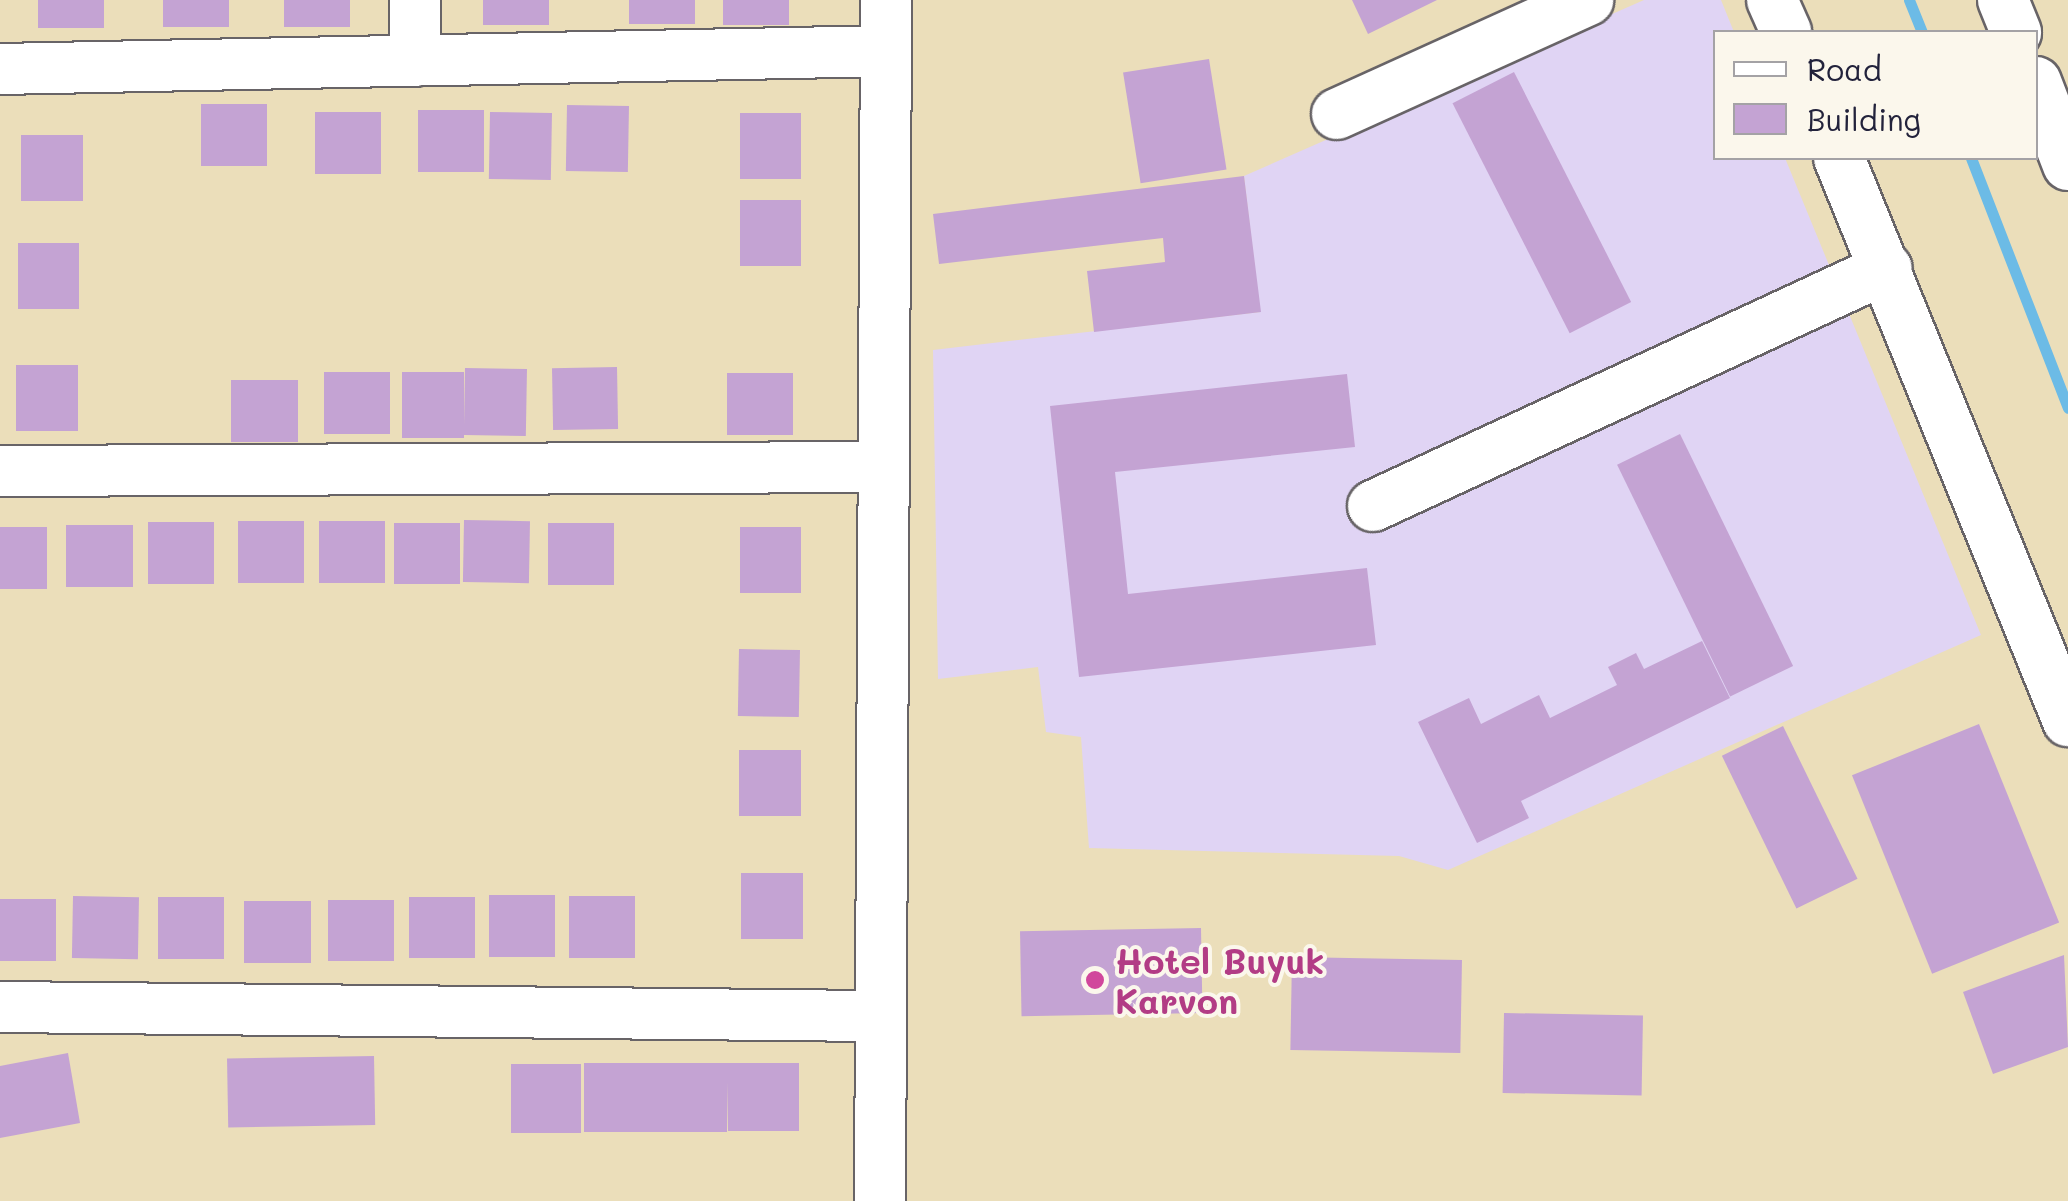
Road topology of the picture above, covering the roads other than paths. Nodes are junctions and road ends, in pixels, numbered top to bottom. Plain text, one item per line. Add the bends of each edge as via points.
1 (415, 0) edge
2 (886, 0) edge
3 (1588, 0) edge
4 (1772, 0) edge
5 (2003, 0) edge
6 (1785, 30) edge
7 (2015, 30) edge
8 (886, 52) junction
9 (415, 61) junction
10 (0, 69) edge
11 (2038, 87) edge
12 (1337, 114) dead end
13 (1841, 160) edge
14 (2068, 164) edge
15 (1887, 268) junction
16 (884, 467) junction
17 (0, 471) edge
18 (1372, 506) dead end
19 (2068, 721) edge
20 (0, 1007) edge
21 (881, 1016) junction
22 (880, 1201) edge

1 - 9 street
2 - 8 street
3 - 12 street
4 - 6 street
5 - 7 street
8 - 9 street
8 - 16 street
9 - 10 street
11 - 14 street
13 - 15 street
15 - 18 street
15 - 19 street
16 - 17 street
16 - 21 street
20 - 21 street
21 - 22 street

